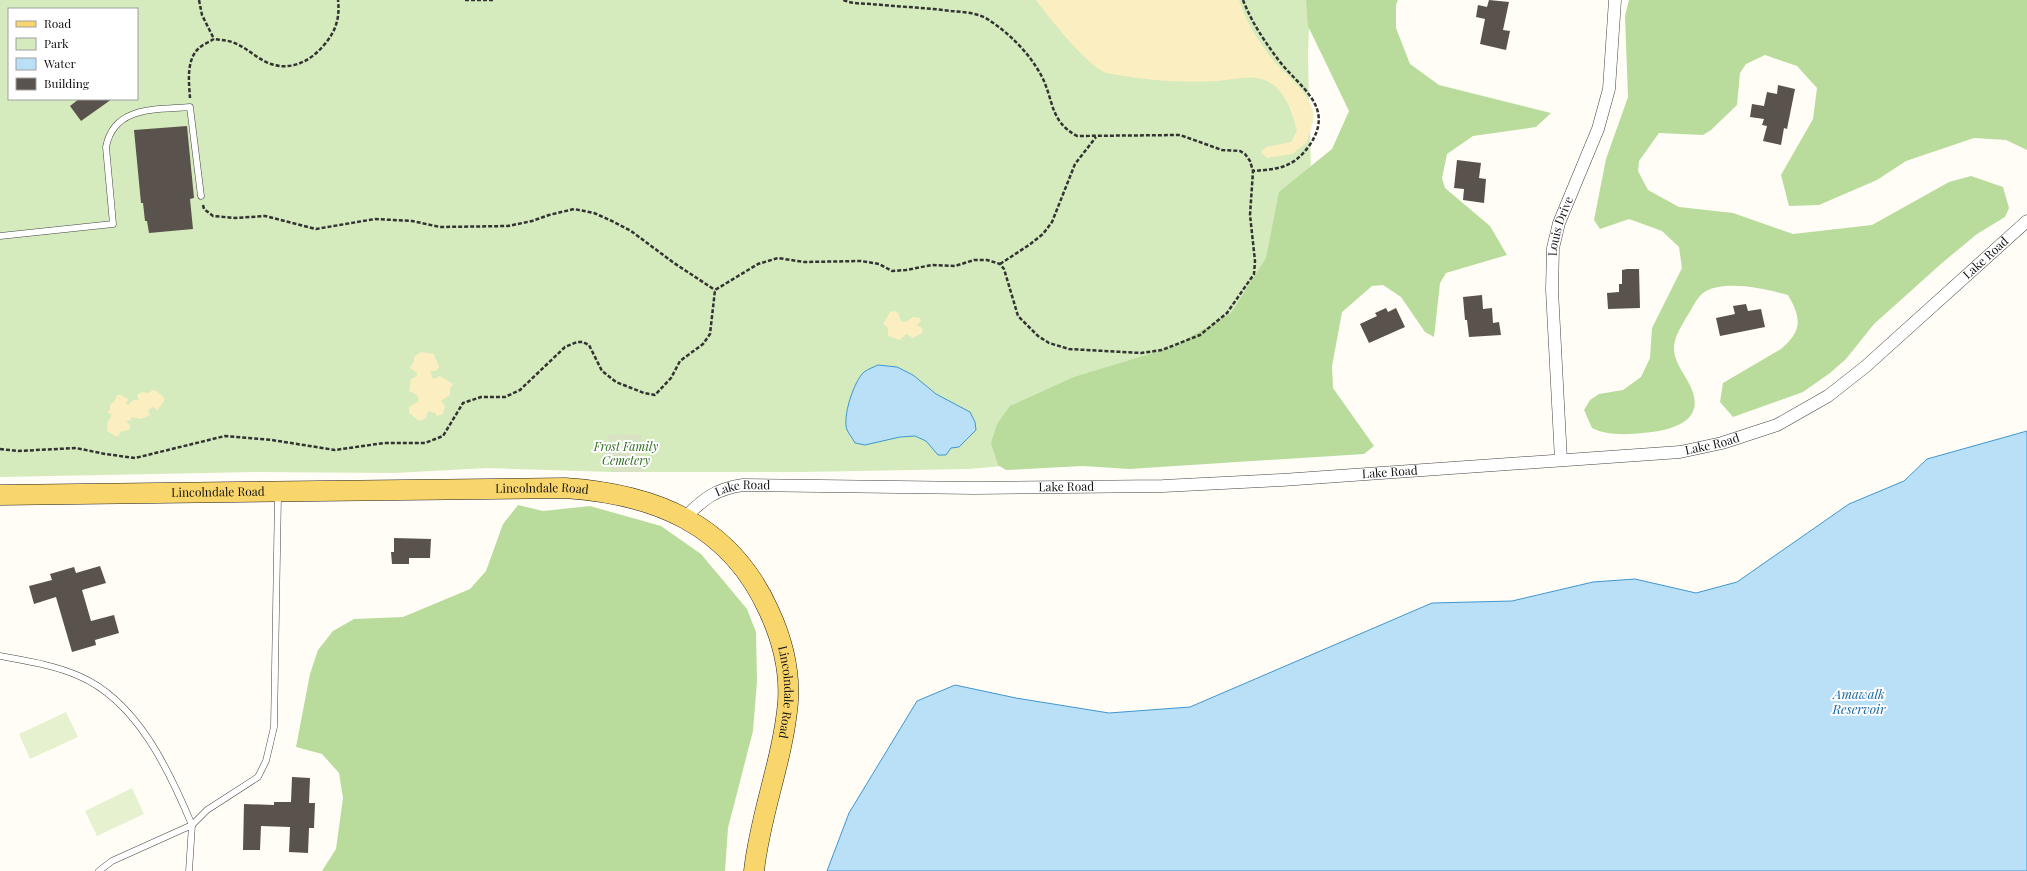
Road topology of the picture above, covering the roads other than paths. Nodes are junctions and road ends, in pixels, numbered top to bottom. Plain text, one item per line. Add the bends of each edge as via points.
1 (1615, 0) edge
2 (201, 196) road end
3 (2027, 221) edge
4 (0, 236) edge
5 (1561, 460) junction
6 (278, 491) junction
7 (0, 494) edge
8 (684, 517) junction
9 (0, 656) edge
10 (192, 825) junction
11 (99, 871) edge
12 (189, 871) edge
13 (754, 871) edge

1 - 5 street, Louis Drive via 1609,89 1598,129 1559,222 1553,248 1552,290
2 - 4 lane via 190,107 132,113 113,128 106,147 113,224
3 - 5 street, Lake Road via 1865,367 1828,396 1777,425 1722,443 1680,452
5 - 8 street, Lake Road via 1163,486 996,488 743,485 713,493
6 - 7 main road, Lincolndale Road
6 - 8 main road, Lincolndale Road via 565,488 626,495
6 - 10 lane via 274,728 271,745 258,777 206,810
8 - 13 main road, Lincolndale Road via 706,531 741,563 756,584 776,625 783,650 787,674 786,727
9 - 10 lane via 51,666 80,676 111,695 143,730 180,796
10 - 11 lane via 112,861
10 - 12 lane

